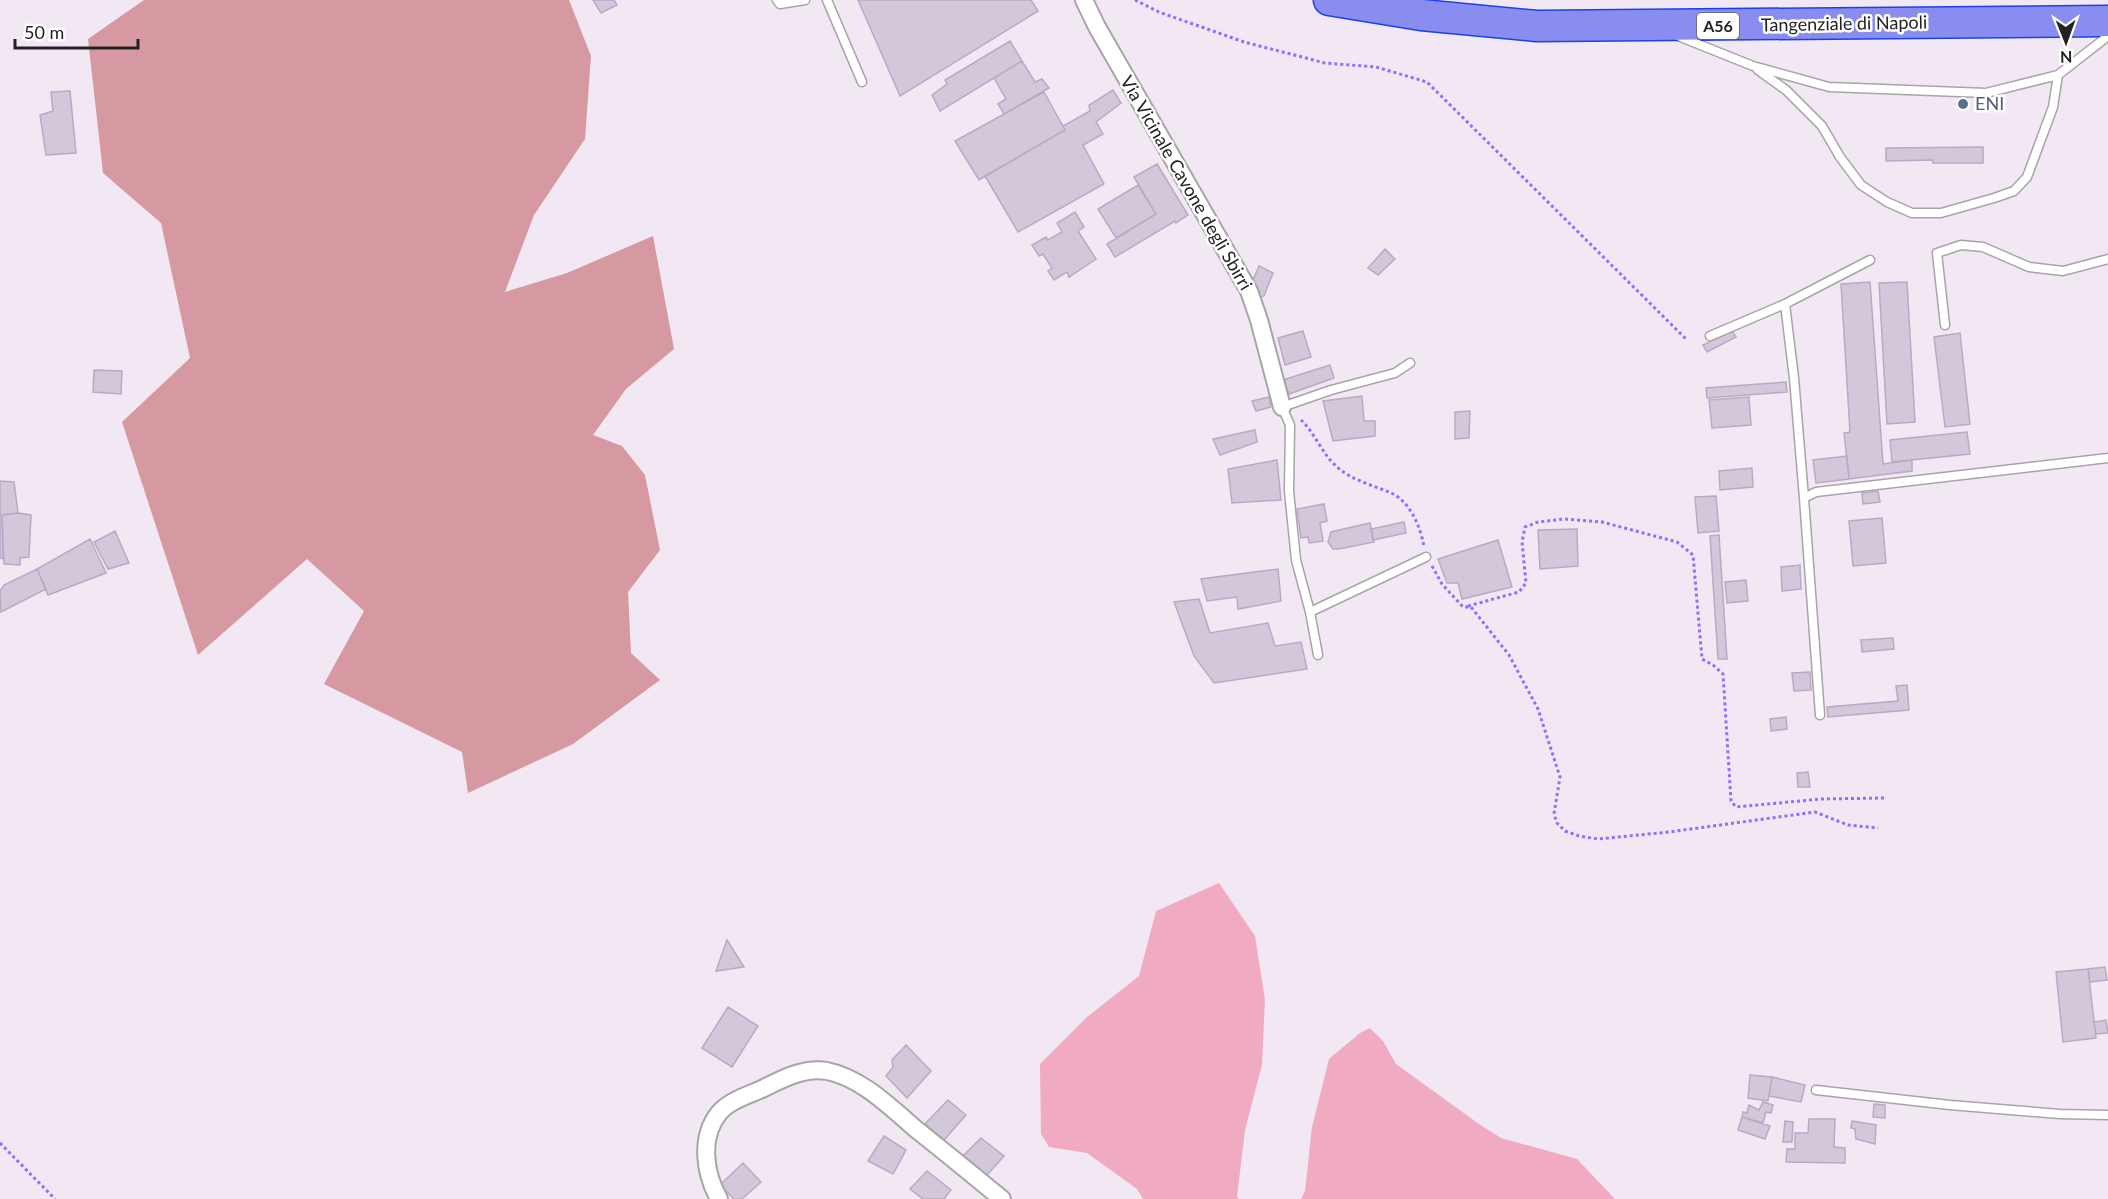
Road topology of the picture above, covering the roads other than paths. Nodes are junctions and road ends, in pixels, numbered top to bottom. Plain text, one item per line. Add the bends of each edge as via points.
1 (777, 0) edge
2 (805, 0) edge
3 (827, 0) edge
4 (1084, 0) edge
5 (1329, 0) edge
6 (2108, 21) edge
7 (1652, 26) junction
8 (2108, 36) edge
9 (1753, 66) junction
10 (2058, 75) junction
11 (862, 82) dead end
12 (2108, 259) edge
13 (1870, 260) dead end
14 (1785, 304) junction
15 (1945, 325) dead end
16 (1710, 336) dead end
17 (1410, 363) dead end
18 (1282, 407) junction
19 (2108, 458) edge
20 (1804, 498) junction
21 (1426, 556) road end
22 (1310, 612) junction
23 (1318, 655) dead end
24 (1820, 715) dead end
25 (1816, 1090) dead end
26 (2108, 1115) edge
27 (719, 1199) edge
28 (1002, 1199) edge

1 - 2 lane via 780,4
3 - 11 lane
4 - 18 street, Via Vicinale Cavone degli Sbirri via 1249,291
5 - 7 highway, Tangenziale di Napoli / A56 via 1475,22
6 - 7 highway, Tangenziale di Napoli / A56
7 - 9 lane
8 - 10 lane
9 - 10 lane via 1829,87 1870,90 1986,93
9 - 10 lane via 1786,90 1822,126 1861,185 1912,213 1941,213 2013,191 2027,177 2053,107
12 - 15 lane via 2063,271 2029,267 1983,247 1961,245 1937,253
13 - 14 lane
14 - 16 lane
14 - 20 lane
17 - 18 lane via 1395,373
18 - 22 lane via 1290,425 1289,491 1296,560
19 - 20 lane via 1816,492
20 - 24 lane
21 - 22 lane
22 - 23 lane
25 - 26 lane via 1961,1106
27 - 28 street via 706,1160 708,1139 717,1115 725,1106 783,1078 810,1070 839,1074 869,1091

